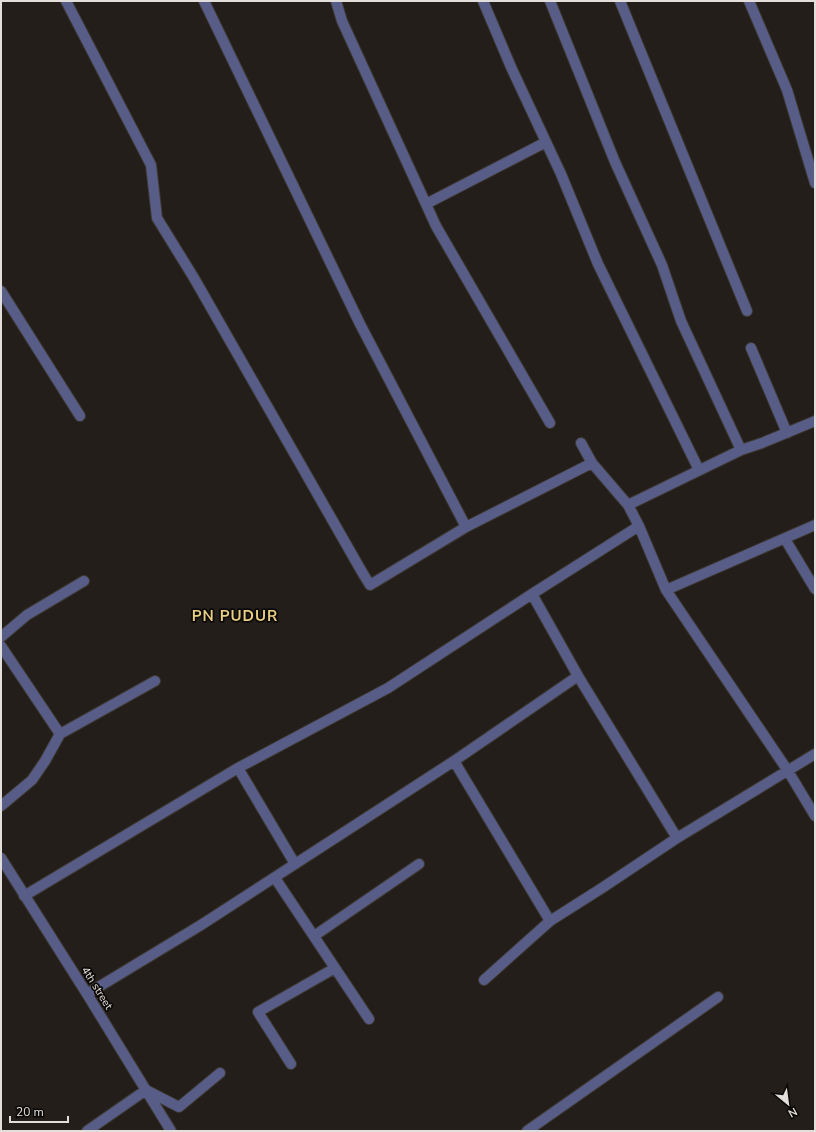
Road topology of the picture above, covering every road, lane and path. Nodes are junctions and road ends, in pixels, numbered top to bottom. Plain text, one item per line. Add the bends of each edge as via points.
1 (66, 1) edge
2 (204, 1) edge
3 (336, 1) edge
4 (483, 1) edge
5 (550, 1) edge
6 (620, 1) edge
7 (749, 1) edge
8 (546, 142) junction
9 (815, 183) edge
10 (426, 204) junction
11 (1, 291) edge
12 (747, 311) dead end
13 (751, 348) dead end
14 (80, 416) dead end
15 (815, 421) edge
16 (550, 423) dead end
17 (787, 433) junction
18 (581, 443) dead end
19 (741, 450) junction
20 (592, 463) junction
21 (699, 470) junction
22 (628, 505) junction
23 (815, 525) edge
24 (639, 526) junction
25 (466, 527) junction
26 (785, 539) junction
27 (84, 581) dead end
28 (815, 589) edge
29 (666, 590) junction
30 (532, 594) junction
31 (1, 637) edge
32 (1, 646) edge
33 (578, 676) junction
34 (155, 681) dead end
35 (60, 734) junction
36 (815, 754) edge
37 (454, 762) junction
38 (238, 768) junction
39 (788, 771) junction
40 (1, 806) edge
41 (815, 816) edge
42 (677, 838) junction
43 (1, 858) edge
44 (295, 864) junction
45 (419, 864) dead end
46 (275, 878) junction
47 (24, 896) junction
48 (550, 920) junction
49 (314, 936) junction
50 (335, 968) junction
51 (484, 980) dead end
52 (86, 994) junction
53 (718, 997) dead end
54 (369, 1019) dead end
55 (291, 1064) dead end
56 (220, 1073) dead end
57 (146, 1090) junction
58 (87, 1131) edge
59 (171, 1131) edge
60 (526, 1131) edge

1 - 25 street via 152,165 157,218 370,585
2 - 25 street via 360,324
3 - 10 street via 342,21
4 - 8 street
5 - 19 street via 615,162 662,265 681,321
6 - 12 street
7 - 9 street via 787,90
8 - 10 street
8 - 21 street via 598,264
10 - 16 street via 436,226
11 - 14 street
13 - 17 street
15 - 17 street
17 - 19 street
18 - 20 street
19 - 21 street
20 - 22 street
20 - 25 street
21 - 22 street
22 - 24 street
23 - 26 street
24 - 29 street
24 - 30 street
26 - 28 street
26 - 29 street
27 - 31 street via 27,615
29 - 39 street
30 - 33 street
30 - 38 street via 388,688
32 - 35 street
33 - 37 street
33 - 42 street
34 - 35 street
35 - 40 street via 32,780
36 - 39 street
37 - 44 street
37 - 48 street
38 - 44 street
38 - 47 street
39 - 41 street
39 - 42 street
42 - 48 street
43 - 47 street, 4th street
44 - 46 street
45 - 49 street
46 - 49 street
46 - 52 street
47 - 52 street, 4th street
48 - 51 street
49 - 50 street
50 - 54 street
50 - 55 street via 258,1012
52 - 57 street, 4th street
53 - 60 street
56 - 57 street via 179,1107
57 - 58 street
57 - 59 street, 4th street

